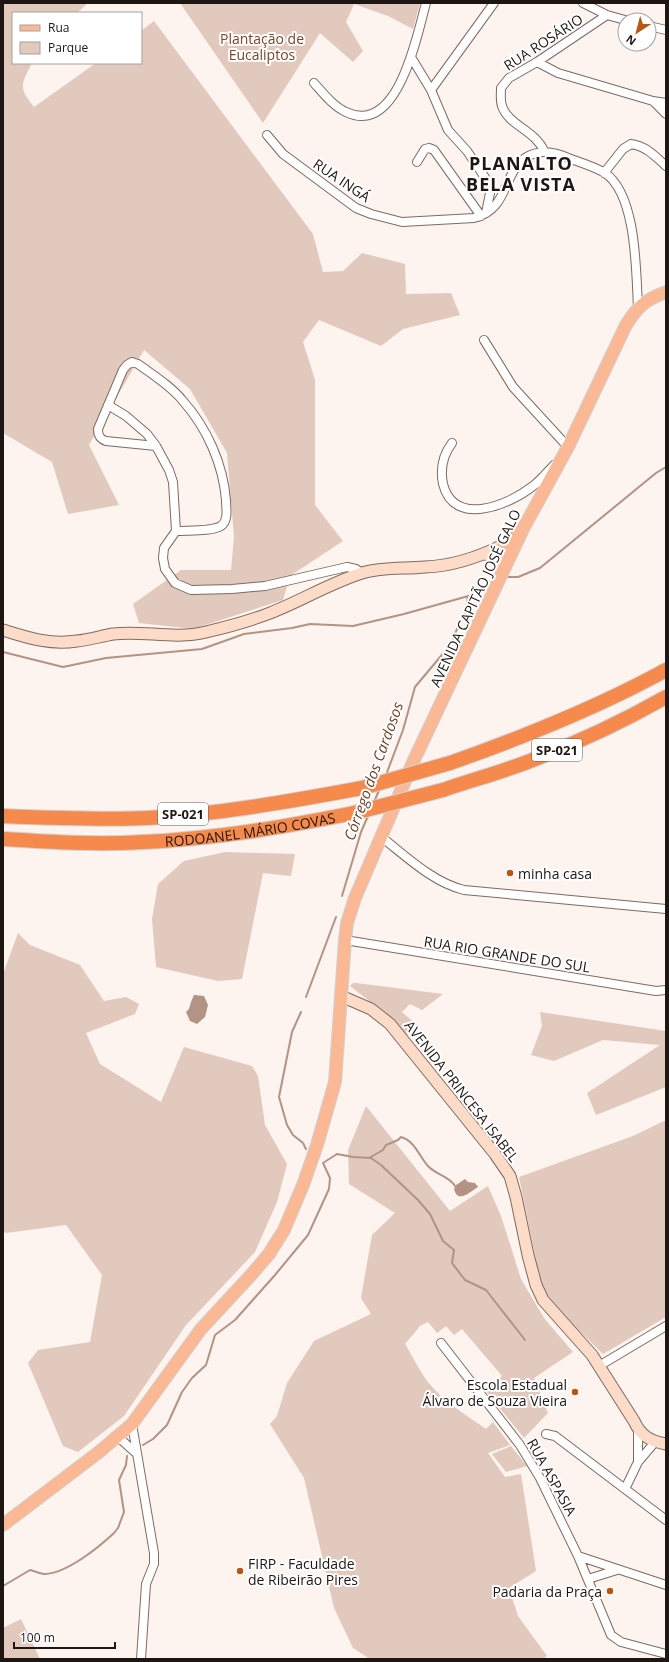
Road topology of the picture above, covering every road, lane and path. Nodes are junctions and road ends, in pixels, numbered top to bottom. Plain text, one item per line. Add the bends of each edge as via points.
1 (426, 3) edge
2 (494, 3) edge
3 (583, 3) edge
4 (607, 16) junction
5 (617, 18) edge
6 (411, 57) junction
7 (537, 62) junction
8 (314, 83) dead end
9 (431, 90) junction
10 (653, 101) junction
11 (666, 103) edge
12 (666, 114) edge
13 (267, 135) dead end
14 (544, 151) junction
15 (417, 162) dead end
16 (666, 166) edge
17 (604, 173) junction
18 (484, 214) junction
19 (666, 292) edge
20 (638, 308) junction
21 (484, 340) dead end
22 (108, 405) junction
23 (452, 443) dead end
24 (156, 446) junction
25 (567, 446) junction
26 (176, 531) junction
27 (508, 548) junction
28 (486, 554) junction
29 (505, 566) junction
30 (362, 573) junction
31 (3, 630) edge
32 (666, 670) edge
33 (666, 698) edge
34 (3, 816) edge
35 (380, 836) junction
36 (3, 839) edge
37 (666, 909) edge
38 (345, 940) junction
39 (666, 990) edge
40 (341, 996) junction
41 (666, 1326) edge
42 (442, 1343) dead end
43 (599, 1366) junction
44 (132, 1424) junction
45 (638, 1431) junction
46 (546, 1434) dead end
47 (117, 1436) junction
48 (661, 1443) edge
49 (135, 1449) junction
50 (638, 1462) junction
51 (625, 1488) junction
52 (666, 1520) edge
53 (3, 1525) edge
54 (578, 1556) junction
55 (618, 1570) junction
56 (588, 1579) junction
57 (666, 1585) edge
58 (666, 1654) edge
59 (142, 1659) edge

1 - 6 street
2 - 9 street
3 - 4 street
4 - 5 street
4 - 7 street, RUA ROSÁRIO
6 - 8 street via 400,84 389,101 378,111 367,115 346,112
6 - 9 street
7 - 10 street via 558,73
7 - 14 street, RUA ROSÁRIO via 509,78 501,88 501,98 502,107 507,115 535,138
9 - 18 street via 448,130 486,178 490,193
10 - 11 street
10 - 12 street
13 - 18 street, RUA INGÁ via 283,154 356,208 371,214 402,222 474,218
14 - 17 street via 561,154
14 - 18 street via 526,158 518,165 500,201
15 - 18 street via 425,149 434,150
16 - 17 street via 647,149 631,144 623,149
17 - 20 street via 615,182 632,224
19 - 20 main road, AVENIDA CAPITÃO JOSÉ GALO via 653,297
20 - 25 main road, AVENIDA CAPITÃO JOSÉ GALO via 626,325
21 - 25 street via 513,386
22 - 24 street via 137,424
22 - 24 street via 98,429 101,439
22 - 26 street via 123,370 132,362 138,364 183,400 211,442 217,456 226,496 225,523 212,529
23 - 25 street via 446,451 442,479 450,499 460,507 468,509 494,506 532,487 556,463
24 - 26 street via 173,482
25 - 27 main road, AVENIDA CAPITÃO JOSÉ GALO via 522,529
26 - 30 street via 164,548 165,569 175,583 190,590 265,586 347,568
27 - 28 main road
27 - 29 main road, AVENIDA CAPITÃO JOSÉ GALO
28 - 29 main road
28 - 30 main road via 427,567 382,569
29 - 35 main road, AVENIDA CAPITÃO JOSÉ GALO
30 - 31 main road via 269,613 186,636 121,634 54,642 40,641
32 - 34 highway, RODOANEL MÁRIO COVAS / SP-021, bridge via 636,687 530,734 450,763 362,788 295,800 149,818
33 - 36 highway, RODOANEL MÁRIO COVAS / SP-021, bridge via 631,717 529,761 443,790 354,813 194,839 72,843
35 - 37 street via 434,877 454,888
35 - 38 main road, AVENIDA CAPITÃO JOSÉ GALO via 350,910
38 - 39 street, RUA RIO GRANDE DO SUL via 656,992
38 - 40 main road, AVENIDA CAPITÃO JOSÉ GALO
40 - 43 main road, AVENIDA PRINCESA ISABEL via 371,1009 390,1024 495,1154 510,1176 528,1255 543,1300
40 - 44 main road, AVENIDA CAPITÃO JOSÉ GALO via 335,1082 317,1145 284,1230 269,1254 201,1329
41 - 43 street
42 - 54 street, RUA ASPASIA via 520,1445 540,1478
43 - 45 main road, AVENIDA PRINCESA ISABEL
44 - 47 main road, AVENIDA CAPITÃO JOSÉ GALO
44 - 49 street
45 - 48 main road via 645,1437
45 - 50 street
46 - 51 street via 555,1436
47 - 49 street
47 - 53 main road, AVENIDA CAPITÃO JOSÉ GALO
48 - 50 street
49 - 59 street via 154,1553 154,1564 146,1584
50 - 51 street
51 - 52 street
54 - 55 street
54 - 56 street, RUA ASPASIA
55 - 56 street
55 - 57 street
56 - 58 street, RUA ASPASIA via 609,1633 615,1639

